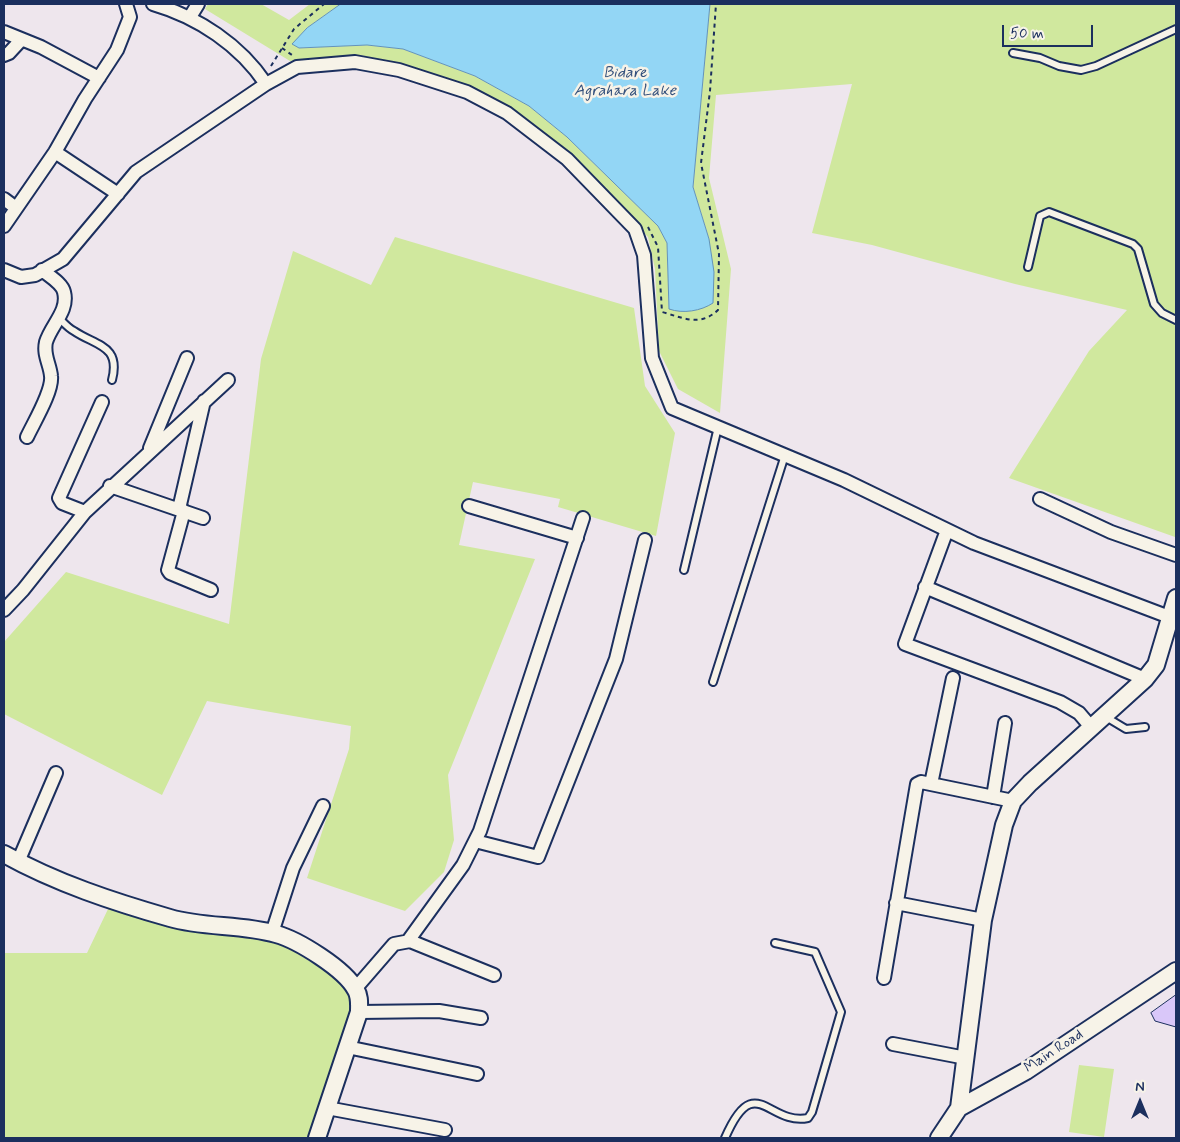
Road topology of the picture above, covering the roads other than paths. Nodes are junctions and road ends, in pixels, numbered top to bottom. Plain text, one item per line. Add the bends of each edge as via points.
1 (126, 4) edge
2 (153, 4) edge
3 (198, 4) edge
4 (171, 6) edge
5 (190, 17) junction
6 (1176, 29) edge
7 (4, 32) edge
8 (21, 40) junction
9 (1013, 53) dead end
10 (4, 55) edge
11 (99, 78) junction
12 (265, 82) junction
13 (55, 152) junction
14 (118, 194) junction
15 (4, 199) edge
16 (16, 208) junction
17 (4, 226) edge
18 (1028, 267) dead end
19 (4, 270) edge
20 (42, 270) junction
21 (59, 318) junction
22 (1176, 320) edge
23 (187, 358) dead end
24 (112, 380) dead end
25 (228, 380) dead end
26 (204, 401) junction
27 (102, 402) dead end
28 (718, 427) junction
29 (27, 437) dead end
30 (148, 453) junction
31 (785, 455) junction
32 (110, 486) junction
33 (1040, 499) dead end
34 (469, 506) dead end
35 (181, 510) junction
36 (85, 512) junction
37 (203, 518) dead end
38 (583, 518) dead end
39 (947, 530) junction
40 (577, 538) junction
41 (646, 540) dead end
42 (1176, 554) edge
43 (684, 570) dead end
44 (925, 587) junction
45 (211, 590) dead end
46 (1175, 608) edge
47 (4, 610) edge
48 (953, 678) dead end
49 (1145, 679) junction
50 (713, 682) dead end
51 (1105, 716) junction
52 (1005, 723) dead end
53 (1092, 727) junction
54 (1145, 727) dead end
55 (56, 773) dead end
56 (931, 784) junction
57 (993, 797) junction
58 (1013, 801) junction
59 (323, 806) dead end
60 (475, 841) junction
61 (9, 859) edge
62 (896, 903) junction
63 (983, 920) junction
64 (272, 933) junction
65 (408, 941) junction
66 (775, 943) dead end
67 (1176, 971) edge
68 (494, 975) dead end
69 (884, 978) dead end
70 (355, 989) junction
71 (359, 1012) junction
72 (481, 1018) dead end
73 (893, 1044) dead end
74 (347, 1047) junction
75 (966, 1058) junction
76 (477, 1074) dead end
77 (327, 1108) junction
78 (959, 1108) junction
79 (444, 1130) dead end
80 (317, 1138) edge
81 (725, 1138) edge
82 (939, 1138) edge

1 - 11 street via 130,17 128,24 117,50
2 - 4 street
3 - 5 street
4 - 5 street
5 - 12 street via 249,60
6 - 9 lane via 1081,70
7 - 8 street
8 - 10 street
8 - 11 street
11 - 13 street
12 - 14 street via 154,158 136,172
12 - 28 street via 297,67 355,62 400,70 467,92 507,113 567,159 635,229 644,255 652,358 672,408
13 - 14 street
13 - 16 street
14 - 20 street via 63,259
15 - 16 street
16 - 17 street
18 - 22 lane via 1040,216 1049,212 1133,244 1138,249 1154,304 1162,313
19 - 20 street via 21,277 35,275
20 - 21 street via 63,288 65,294
21 - 24 lane via 74,332 110,352 115,367
21 - 29 street via 45,349 52,376 49,389
23 - 30 street
25 - 26 street
26 - 30 street
26 - 35 street
27 - 36 street via 59,498 62,503
28 - 31 street
28 - 43 lane
30 - 32 street
31 - 39 street
31 - 50 lane
32 - 35 street
32 - 36 street
33 - 42 street via 1111,532
34 - 40 street
35 - 37 street
35 - 45 street via 168,570
36 - 47 street
38 - 40 street
39 - 44 street
39 - 46 street via 974,543
40 - 60 street
41 - 60 street via 616,659 538,857
44 - 49 street
44 - 53 street via 905,644 1060,702 1079,713
46 - 49 street via 1156,665
48 - 56 street
49 - 51 street
51 - 53 street
51 - 54 lane via 1126,729
52 - 57 street
53 - 58 street
55 - 61 street
56 - 57 street
56 - 62 street via 921,782 914,789
57 - 58 street
58 - 63 street via 1004,825
59 - 64 street via 293,868
60 - 65 street via 462,865
61 - 64 street via 114,901 173,919
62 - 63 street
62 - 69 street
63 - 75 street
64 - 70 street via 312,952 348,979
65 - 68 street
65 - 70 street via 394,944
66 - 81 lane via 815,952 842,1012 808,1118 789,1117 765,1104 753,1104 745,1106 735,1116
67 - 78 street, Main Road via 1026,1071
70 - 71 street via 360,1000
71 - 72 street via 439,1010
71 - 74 street
73 - 75 street
74 - 76 street
74 - 77 street
75 - 78 street
77 - 79 street
77 - 80 street
78 - 82 street, Main Road

